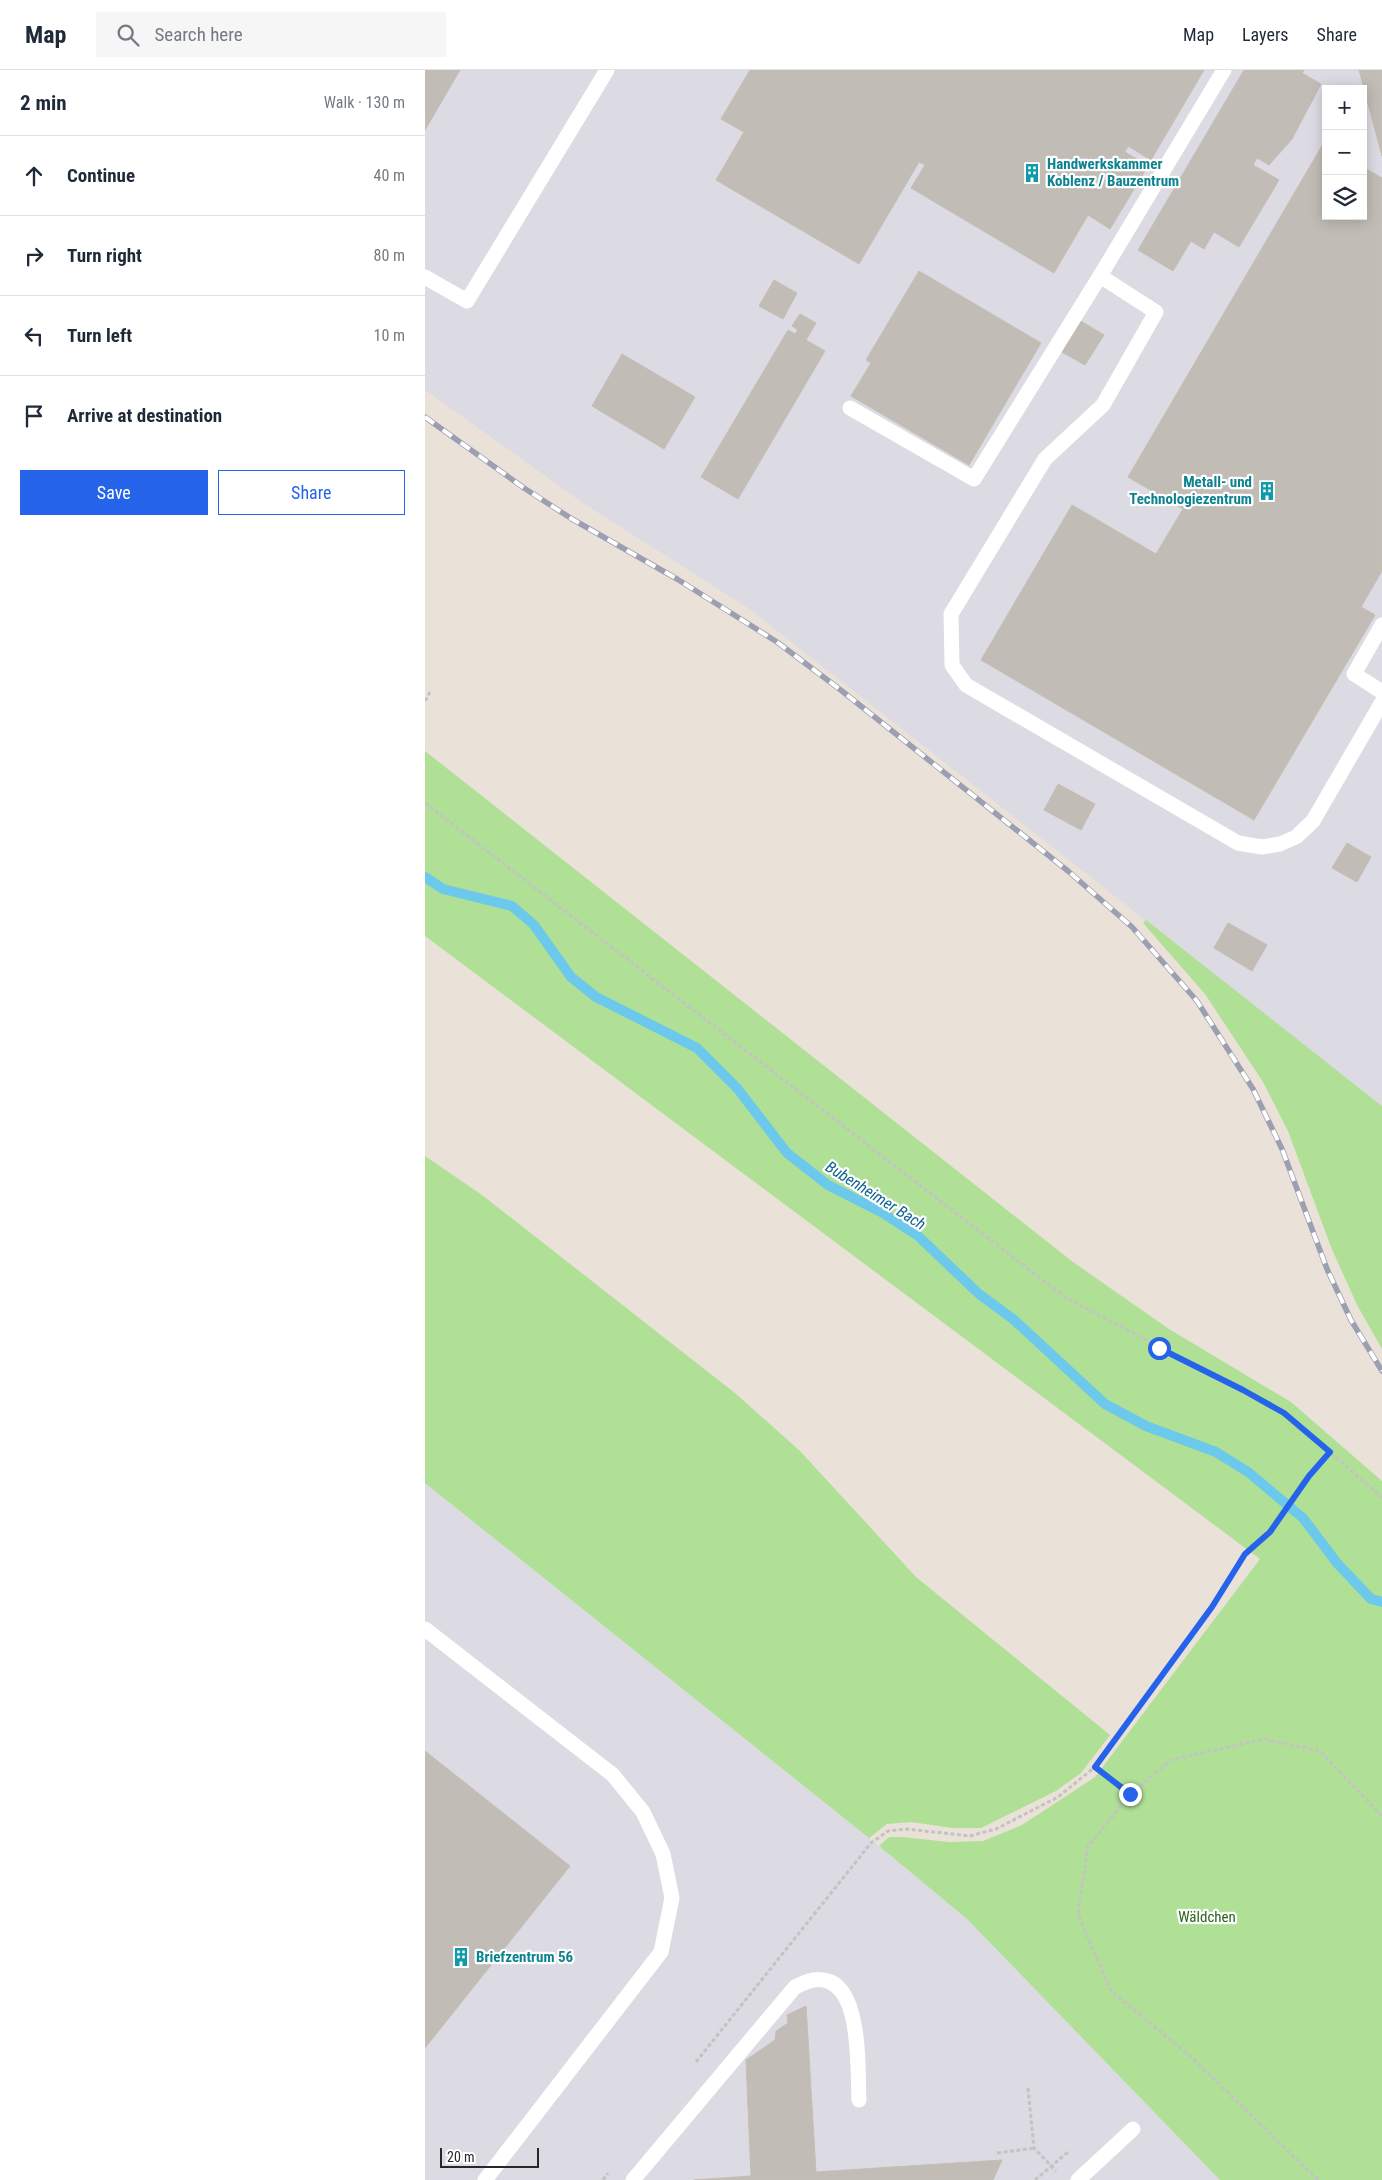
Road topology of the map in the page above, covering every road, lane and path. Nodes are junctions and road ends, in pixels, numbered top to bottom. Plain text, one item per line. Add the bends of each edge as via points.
1 (607, 70) edge
2 (1224, 70) edge
3 (1100, 276) junction
4 (425, 277) edge
5 (850, 408) dead end
6 (1382, 625) edge
7 (430, 692) dead end
8 (1382, 692) edge
9 (425, 701) edge
10 (1382, 702) edge
11 (425, 803) edge
12 (1330, 1452) junction
13 (1382, 1498) edge
14 (425, 1628) edge
15 (1095, 1767) junction
16 (1130, 1794) junction
17 (1382, 1816) edge
18 (694, 2065) dead end
19 (1028, 2088) dead end
20 (859, 2100) dead end
21 (1133, 2129) dead end
22 (1034, 2148) junction
23 (997, 2153) dead end
24 (609, 2172) dead end
25 (1058, 2173) dead end
26 (485, 2180) edge
27 (603, 2180) edge
28 (633, 2180) edge
29 (1078, 2180) edge
30 (1318, 2180) edge

1 - 4 lane via 467,301
2 - 3 lane
3 - 5 lane via 974,479
3 - 10 lane via 1156,312 1103,405 1045,458 951,614 953,665 966,685 1238,843 1262,847 1296,837 1313,821
6 - 8 lane via 1353,674
7 - 9 path
11 - 12 path via 1066,1298 1284,1413
12 - 13 path
12 - 15 path via 1270,1532 1245,1554 1212,1607
14 - 26 lane via 613,1775 643,1812 663,1854 672,1898 661,1952
15 - 16 path
15 - 18 path via 1058,1797 996,1829 970,1836 907,1828 888,1831 871,1843
16 - 17 path via 1171,1760 1264,1739 1320,1751
16 - 30 path via 1089,1846 1078,1914 1111,1991 1190,2056
19 - 22 path
20 - 28 lane via 855,2021 846,1995 829,1982 814,1980 795,1987
21 - 29 lane
22 - 23 path
22 - 25 path
24 - 27 path

